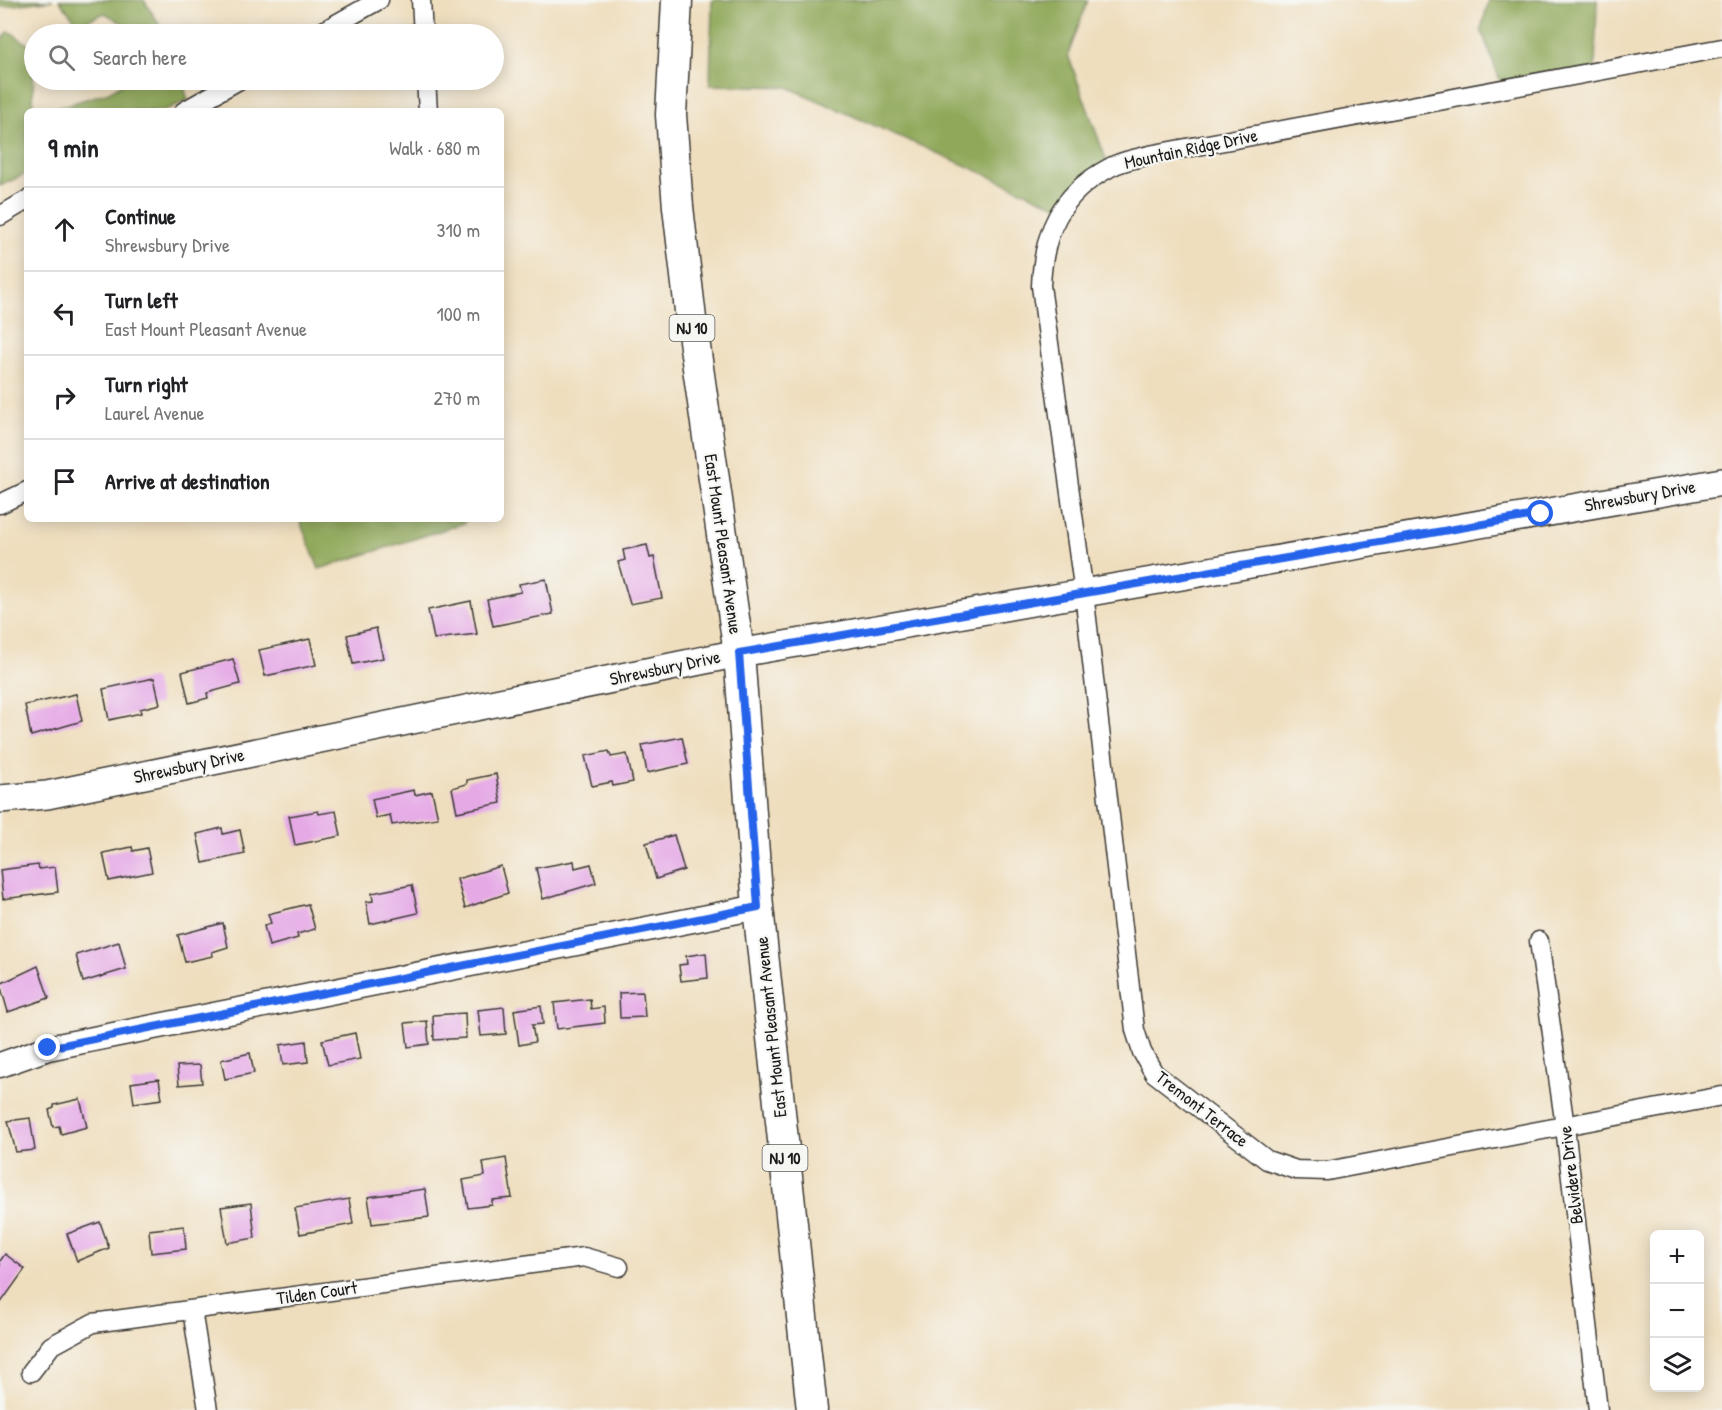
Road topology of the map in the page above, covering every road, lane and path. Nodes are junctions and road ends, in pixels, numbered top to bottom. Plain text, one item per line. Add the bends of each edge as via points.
1 (379, 0) edge
2 (421, 0) edge
3 (677, 0) edge
4 (336, 24) edge
5 (422, 24) edge
6 (1722, 48) edge
7 (221, 90) edge
8 (427, 90) edge
9 (189, 108) edge
10 (428, 108) edge
11 (24, 202) edge
12 (0, 216) edge
13 (1722, 482) edge
14 (24, 492) edge
15 (0, 504) edge
16 (1084, 593) junction
17 (739, 653) junction
18 (0, 800) edge
19 (758, 907) junction
20 (1539, 941) dead end
21 (0, 1065) edge
22 (1722, 1096) edge
23 (1565, 1127) junction
24 (619, 1267) dead end
25 (192, 1310) junction
26 (31, 1372) dead end
27 (208, 1410) edge
28 (812, 1410) edge
29 (1598, 1410) edge

1 - 4 street
2 - 5 street
3 - 17 main road, East Mount Pleasant Avenue / NJ 10 via 671,115 678,207
6 - 16 street, Mountain Ridge Drive via 1149,155 1110,167 1078,189 1050,230 1042,255 1041,286
7 - 9 street
8 - 10 street
11 - 12 street
13 - 16 main road, Shrewsbury Drive
14 - 15 street
16 - 17 main road, Shrewsbury Drive
16 - 23 street, Tremont Terrace via 1135,1030 1154,1073 1267,1160 1296,1170 1327,1171
17 - 18 main road, Shrewsbury Drive via 47,795
17 - 19 main road, East Mount Pleasant Avenue / NJ 10
19 - 21 street via 48,1048
19 - 28 main road, East Mount Pleasant Avenue / NJ 10
20 - 23 street, Belvidere Drive
22 - 23 street, Tremont Terrace
23 - 29 street, Belvidere Drive
24 - 25 street, Tilden Court via 584,1257
25 - 26 street, Tilden Court via 93,1323 51,1346
25 - 27 street

